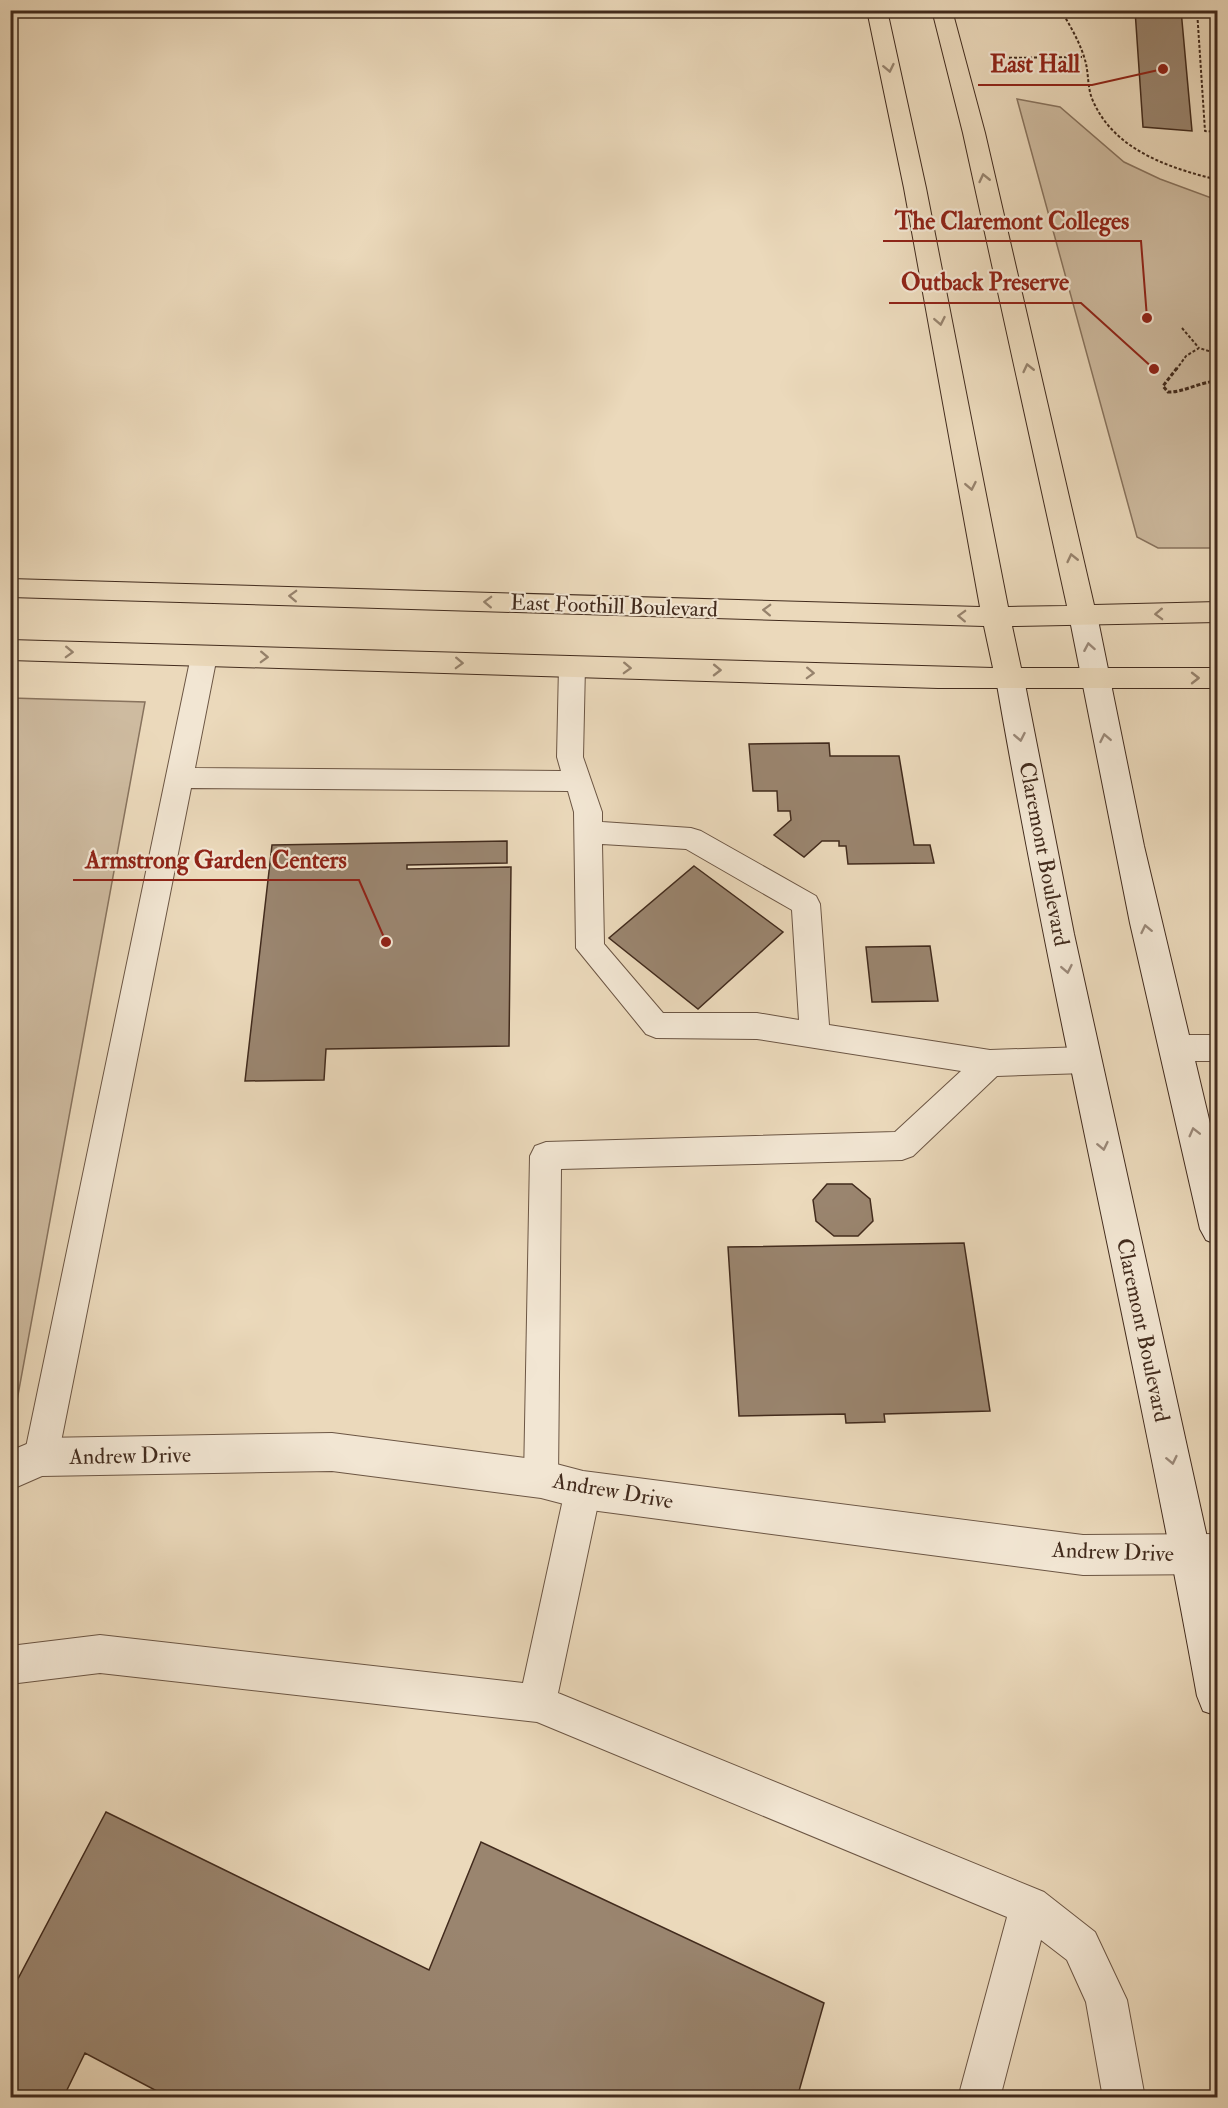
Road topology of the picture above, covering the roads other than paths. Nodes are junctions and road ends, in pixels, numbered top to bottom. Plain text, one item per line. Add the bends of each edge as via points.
1 (877, 10) edge
2 (942, 10) edge
3 (10, 588) edge
4 (1218, 612) edge
5 (1083, 615) junction
6 (996, 617) junction
7 (10, 650) edge
8 (204, 656) junction
9 (572, 666) junction
10 (1094, 678) junction
11 (1218, 678) edge
12 (1010, 679) junction
13 (179, 778) junction
14 (578, 781) junction
15 (588, 832) junction
16 (815, 1035) junction
17 (1174, 1048) junction
18 (1218, 1048) edge
19 (1085, 1060) junction
20 (990, 1063) junction
21 (1218, 1229) edge
22 (26, 1464) edge
23 (542, 1479) junction
24 (583, 1490) junction
25 (1205, 1554) edge
26 (10, 1665) edge
27 (1218, 1696) edge
28 (537, 1703) junction
29 (1030, 1906) junction
30 (979, 2097) edge
31 (1124, 2097) edge

1 -> 6 main road, Claremont Boulevard
5 -> 2 main road
6 -> 3 main road, East Foothill Boulevard
4 -> 5 main road, East Foothill Boulevard
5 - 6 main road, East Foothill Boulevard
10 -> 5 main road
6 - 12 main road, Claremont Boulevard
7 -> 8 main road
8 -> 9 main road
8 - 13 lane
9 -> 12 main road
9 - 14 lane via 570,757
10 -> 11 main road
10 - 12 main road
17 -> 10 main road
12 -> 19 main road, Claremont Boulevard
13 - 14 lane
13 - 22 lane
14 - 15 lane via 588,812
15 - 16 lane via 690,839 806,904
15 - 16 lane via 590,948 656,1025 757,1026
16 - 20 lane
17 - 18 lane
21 -> 17 main road
19 - 20 lane
19 -> 25 main road, Claremont Boulevard
20 - 23 lane via 902,1146 546,1156
22 - 23 main road, Andrew Drive via 332,1452
23 - 24 main road, Andrew Drive
24 - 25 main road, Andrew Drive via 1083,1555
24 - 28 lane
25 - 27 main road, Claremont Boulevard
26 - 28 lane via 100,1654
28 - 29 lane
29 - 30 lane
29 - 31 lane via 1081,1946 1106,2000

